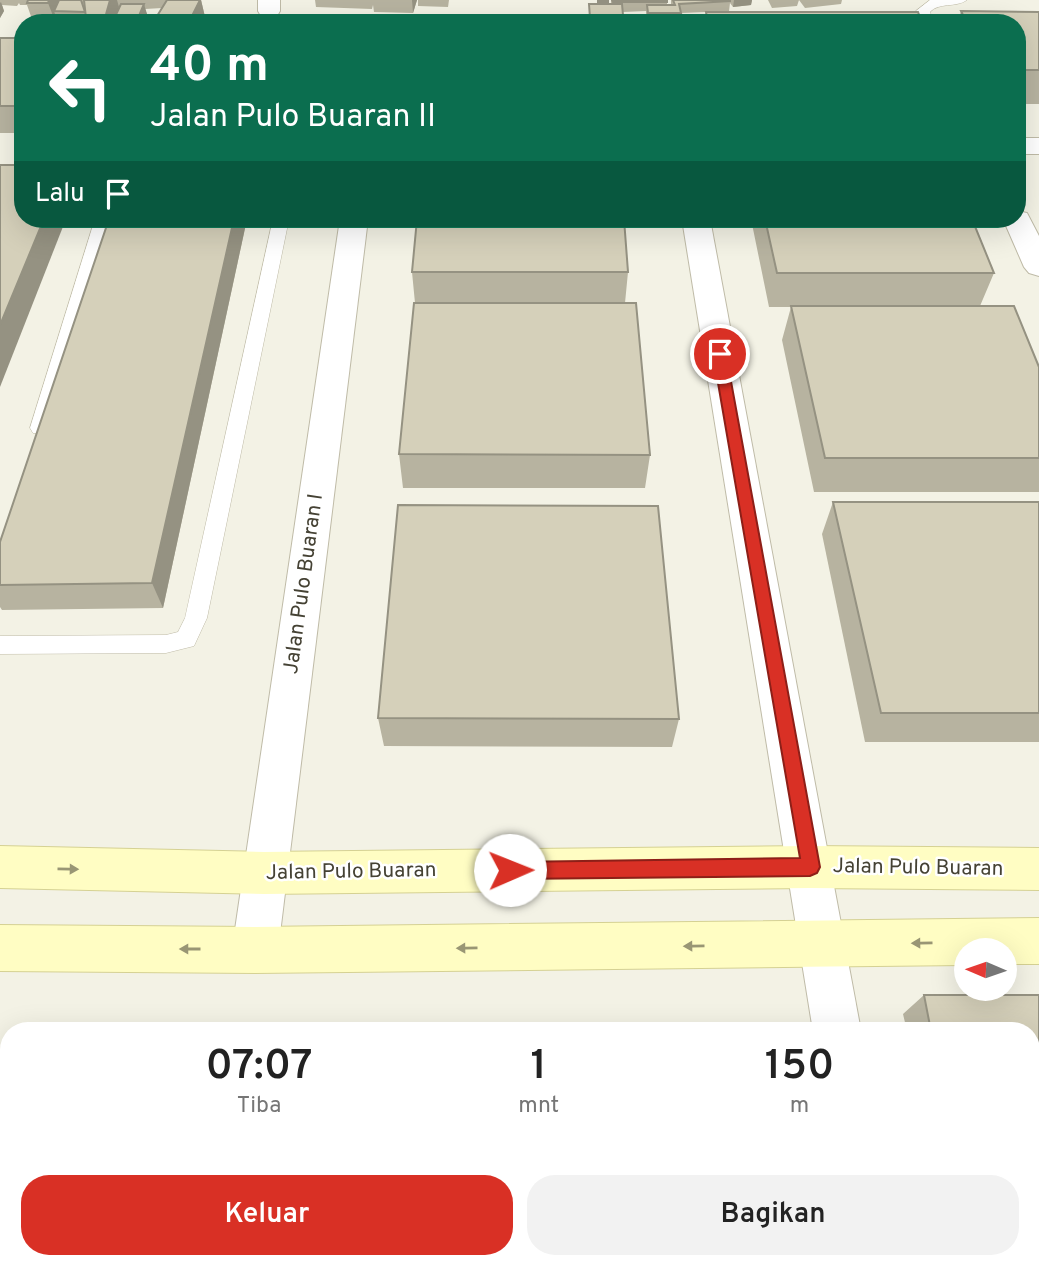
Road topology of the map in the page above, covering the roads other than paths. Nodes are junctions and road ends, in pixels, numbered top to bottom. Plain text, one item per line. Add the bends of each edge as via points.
1 (960, 0) edge
2 (924, 14) edge
3 (100, 228) edge
4 (279, 228) edge
5 (353, 228) edge
6 (698, 228) edge
7 (1021, 228) edge
8 (1039, 267) edge
9 (36, 441) edge
10 (0, 645) edge
11 (0, 867) edge
12 (810, 867) junction
13 (1039, 869) edge
14 (264, 873) junction
15 (1039, 941) edge
16 (824, 945) junction
17 (0, 948) edge
18 (255, 950) junction
19 (836, 1022) edge

1 - 2 lane via 930,4
3 - 9 lane
4 - 10 lane via 196,618 186,639 166,645
5 - 14 street, Jalan Pulo Buaran I
6 - 12 street
7 - 8 street
11 -> 14 street, Jalan Pulo Buaran
12 - 13 street, Jalan Pulo Buaran
12 - 14 street, Jalan Pulo Buaran
12 - 16 street
14 - 18 street, Jalan Pulo Buaran I
15 -> 16 street
16 -> 18 street
16 - 19 street
18 -> 17 street

